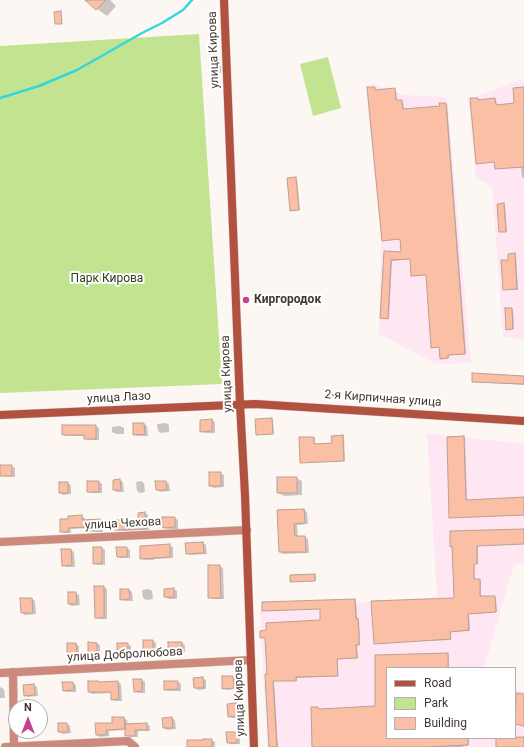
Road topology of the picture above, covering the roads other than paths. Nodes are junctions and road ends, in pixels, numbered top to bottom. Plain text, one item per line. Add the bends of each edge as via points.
1 (224, 0) edge
2 (240, 404) junction
3 (0, 415) edge
4 (524, 421) edge
5 (247, 530) junction
6 (0, 542) edge
7 (251, 660) junction
8 (0, 672) edge
9 (13, 672) junction
10 (5, 747) edge
11 (14, 747) edge
12 (135, 747) edge
13 (254, 747) edge

1 - 2 main road, улица Кирова
2 - 3 main road, улица Лазо
2 - 4 main road, 2-я Кирпичная улица
2 - 5 main road, улица Кирова
5 - 6 street, улица Чехова
5 - 7 main road, улица Кирова
7 - 9 street, улица Добролюбова
7 - 13 main road, улица Кирова
8 - 9 street, улица Добролюбова
9 - 11 street
10 - 11 street
11 - 12 street via 128,742

